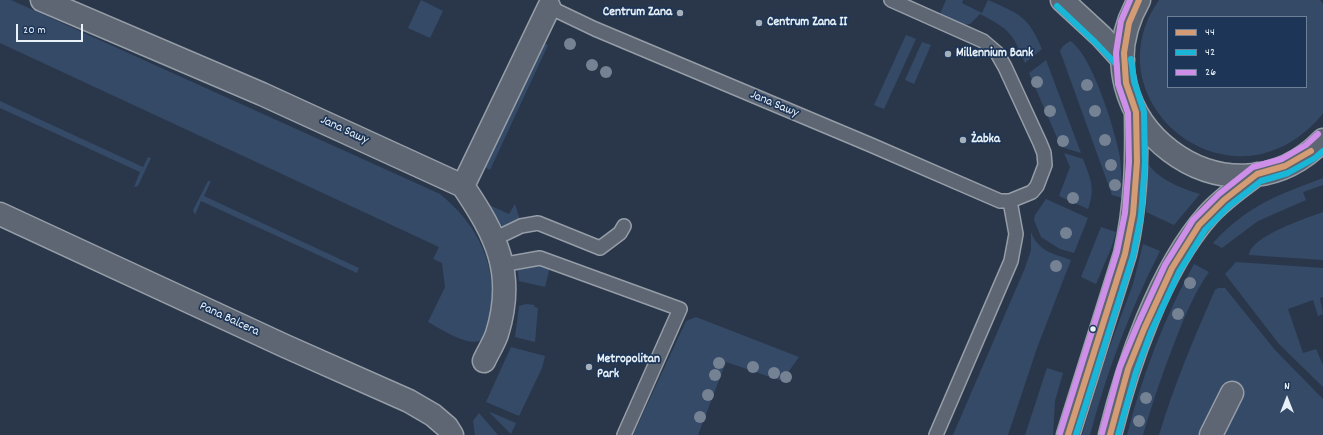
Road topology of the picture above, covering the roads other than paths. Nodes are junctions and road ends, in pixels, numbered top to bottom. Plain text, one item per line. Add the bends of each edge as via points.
1 (42, 0) edge
2 (890, 0) edge
3 (1062, 0) edge
4 (1139, 0) edge
5 (550, 3) edge
6 (1123, 60) junction
7 (1136, 112) junction
8 (1319, 147) edge
9 (1257, 174) junction
10 (463, 186) junction
11 (1005, 201) junction
12 (0, 214) edge
13 (624, 226) dead end
14 (494, 239) junction
15 (512, 263) dead end
16 (484, 361) dead end
17 (1232, 393) dead end
18 (452, 435) edge
19 (624, 435) edge
20 (936, 435) edge
21 (1068, 435) edge
22 (1110, 435) edge
23 (1211, 435) edge

1 - 10 street, Jana Sawy via 268,97
2 - 11 lane via 983,41 997,53 1044,153 1045,165 1032,192
3 - 6 street
4 - 6 street via 1127,30
5 - 10 street, Jana Sawy
5 - 11 lane, Jana Sawy via 595,29
6 - 7 street via 1126,83
7 - 9 street via 1159,142 1190,164 1219,173
7 - 21 street via 1137,162 1131,230
8 - 9 street via 1285,166
9 - 22 street via 1209,213 1172,268 1128,369
10 - 14 street via 483,216
11 - 20 lane via 1016,234 1011,261
12 - 18 street, Pana Balcera via 409,401 433,415
13 - 14 lane via 620,233 600,248 538,223 521,226
14 - 16 street via 501,256 505,298 497,334
15 - 19 lane via 540,258 680,309
17 - 23 street

